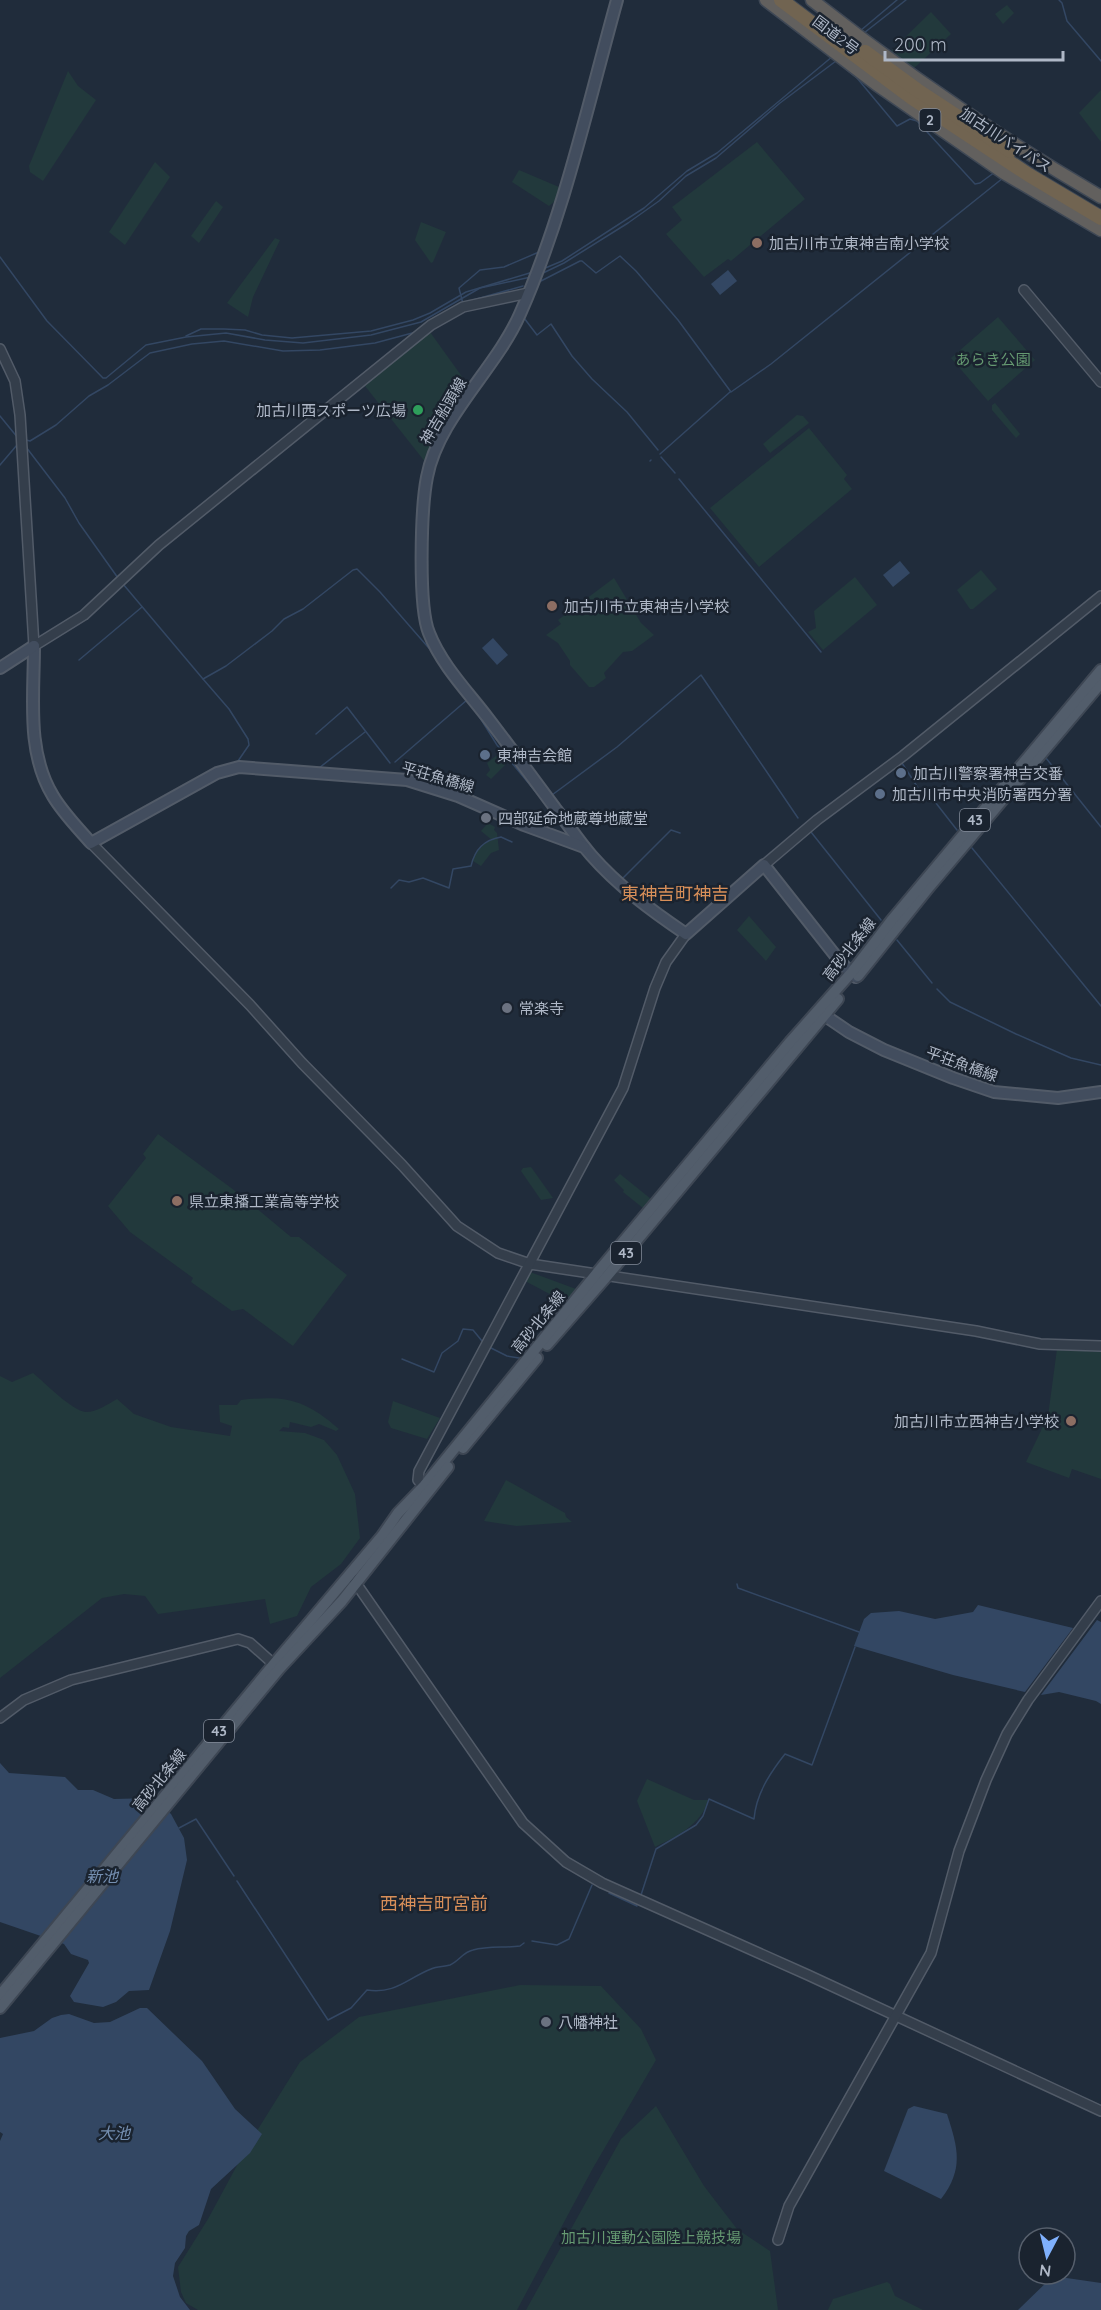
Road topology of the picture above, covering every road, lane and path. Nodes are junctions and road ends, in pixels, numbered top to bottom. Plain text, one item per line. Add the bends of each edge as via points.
1 (609, 0) edge
2 (616, 0) edge
3 (623, 0) edge
4 (766, 0) edge
5 (781, 0) edge
6 (796, 0) edge
7 (812, 0) edge
8 (586, 111) junction
9 (578, 138) junction
10 (1101, 197) edge
11 (1101, 207) edge
12 (1101, 218) edge
13 (1101, 230) edge
14 (1024, 290) dead end
15 (528, 293) junction
16 (0, 349) edge
17 (1101, 382) edge
18 (1101, 596) edge
19 (34, 646) junction
20 (0, 669) edge
21 (1101, 670) edge
22 (1101, 683) edge
23 (91, 843) junction
24 (585, 847) junction
25 (764, 865) junction
26 (686, 934) junction
27 (854, 975) junction
28 (824, 1015) junction
29 (1101, 1092) edge
30 (530, 1264) junction
31 (603, 1274) junction
32 (1101, 1346) edge
33 (426, 1489) junction
34 (353, 1579) junction
35 (1101, 1601) edge
36 (276, 1666) junction
37 (0, 1719) edge
38 (44, 1948) junction
39 (0, 1995) edge
40 (0, 2008) edge
41 (897, 2017) junction
42 (1101, 2111) edge
43 (778, 2240) dead end

1 - 9 main road via 579,114
2 - 8 main road, 神吉船頭線
3 - 8 main road via 595,101
4 - 13 highway, 国道2号 / 2 via 876,84 1004,173
5 - 12 highway, 加古川バイパス / 2 via 912,98
6 - 11 highway, 加古川バイパス / 2 via 917,90
7 - 10 highway, 国道2号 / 2 via 918,80
8 - 9 main road, 神吉船頭線
9 - 15 main road, 神吉船頭線 via 547,244
14 - 17 street
15 - 19 street via 463,307 431,325 159,545 84,615
15 - 24 main road, 神吉船頭線 via 504,343 442,436 434,455 425,496 423,611 438,651
16 - 19 street via 15,381 22,440
18 - 25 street
19 - 20 main road
19 - 23 main road via 39,761 60,808
21 - 27 main road, 高砂北条線 / 43 via 888,924
22 - 27 main road, 高砂北条線 / 43
23 - 24 main road, 平荘魚橋線 via 217,773 240,767 407,780
23 - 30 street via 250,1005 457,1226 498,1253
24 - 26 main road, 平荘魚橋線 via 620,884
25 - 26 main road
25 - 27 main road
26 - 30 street via 655,988 623,1088
27 - 28 main road, 高砂北条線 / 43
27 - 31 main road, 高砂北条線 / 43 via 790,1042
28 - 29 main road, 平荘魚橋線 via 884,1050 994,1092 1058,1098
28 - 31 main road, 高砂北条線 / 43
30 - 31 street
30 - 33 street via 421,1466 417,1477
31 - 32 street via 1030,1342
31 - 33 main road, 高砂北条線 / 43
33 - 34 main road, 高砂北条線 / 43
34 - 36 main road, 高砂北条線 / 43 via 321,1626
34 - 41 street via 523,1823 566,1862 602,1883
35 - 41 street via 1007,1734 959,1851 931,1953
36 - 37 street via 244,1640 229,1641 54,1686 24,1700
36 - 38 main road, 高砂北条線 / 43
38 - 39 main road, 高砂北条線 / 43
38 - 40 main road, 高砂北条線 / 43
41 - 42 street
41 - 43 street via 795,2195

